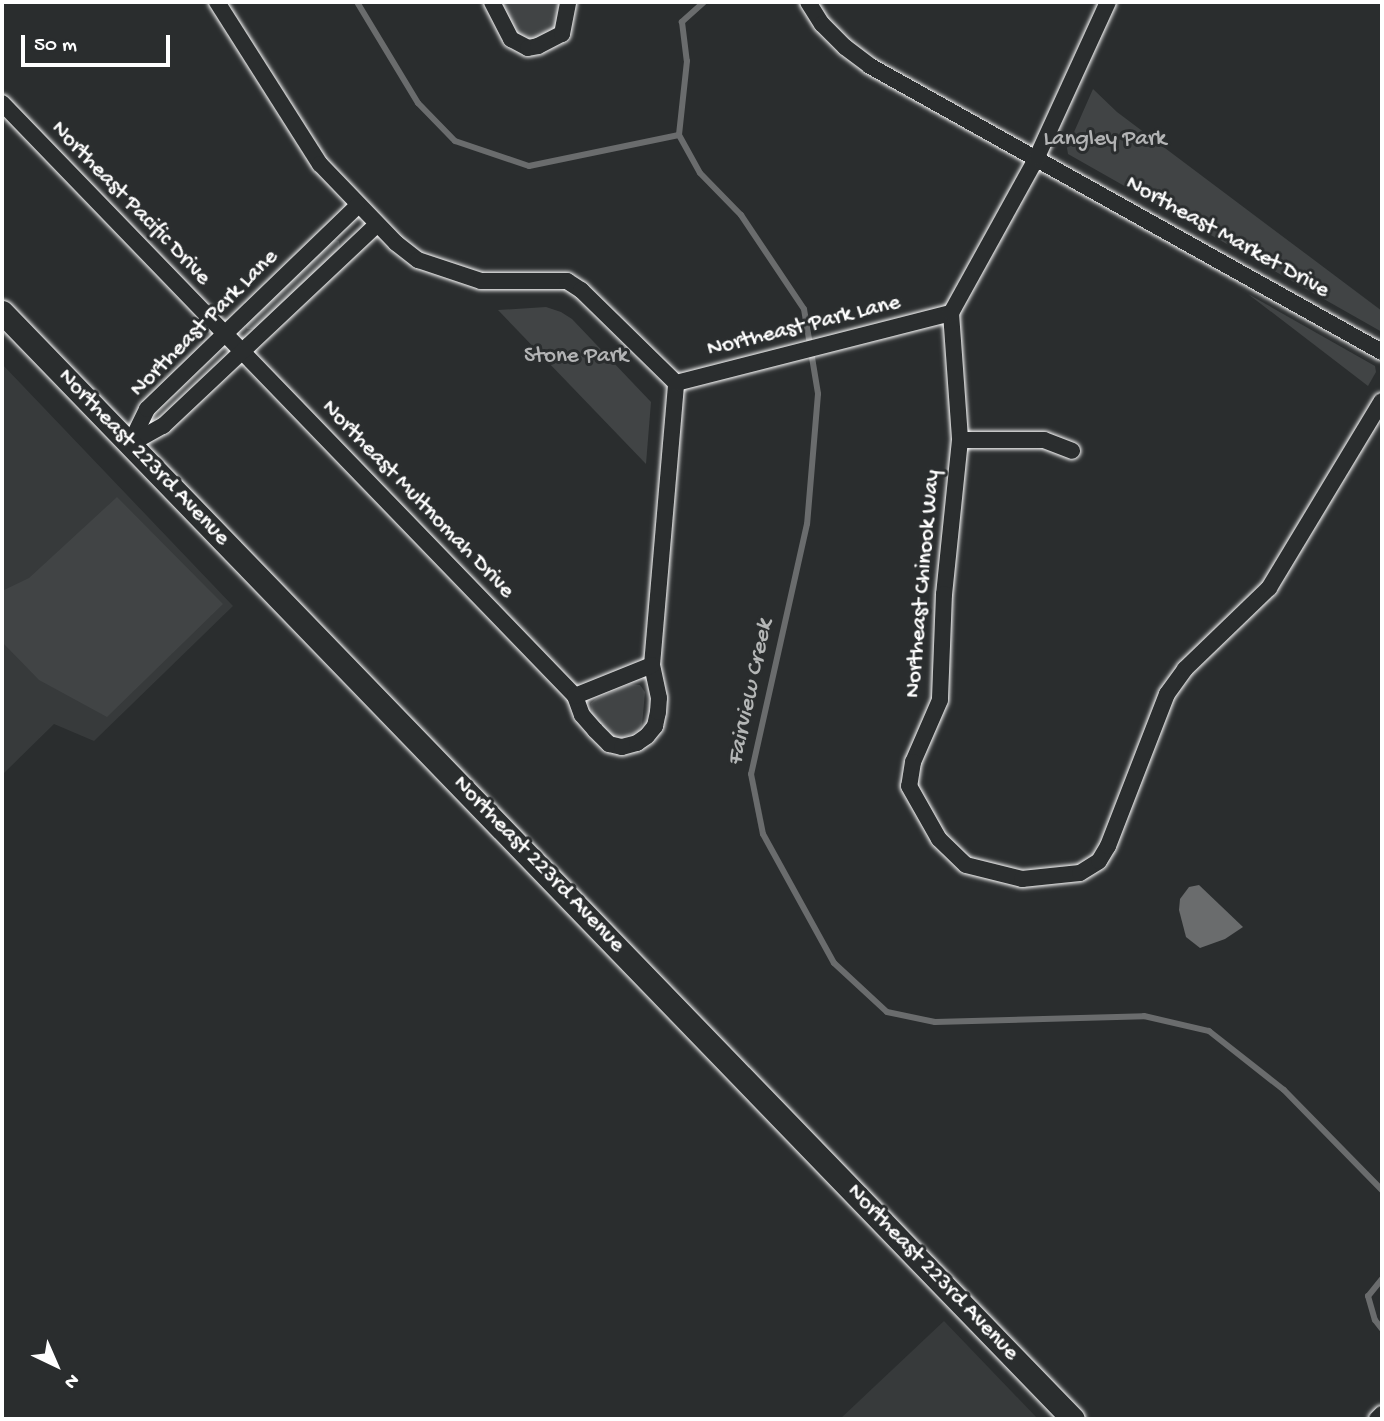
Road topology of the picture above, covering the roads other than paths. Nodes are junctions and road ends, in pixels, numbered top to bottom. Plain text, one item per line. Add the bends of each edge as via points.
1 (217, 2) edge
2 (492, 2) edge
3 (568, 2) edge
4 (808, 2) edge
5 (1108, 2) edge
6 (2, 103) edge
7 (1037, 157) junction
8 (357, 206) junction
9 (376, 225) junction
10 (2, 312) edge
11 (951, 313) junction
12 (225, 336) junction
13 (1382, 352) edge
14 (243, 353) junction
15 (676, 383) junction
16 (1382, 401) edge
17 (960, 440) junction
18 (130, 444) junction
19 (1072, 451) dead end
20 (652, 665) junction
21 (575, 696) junction
22 (1382, 1414) edge
23 (1073, 1419) edge
24 (1377, 1419) edge

1 - 8 street via 320,164
2 - 3 street via 511,39 528,48 562,34
4 - 7 street, Northeast Market Drive via 830,31 870,66
5 - 7 street
6 - 12 street, Northeast Pacific Drive
7 - 11 street
7 - 13 street, Northeast Market Drive
8 - 9 street
8 - 12 street, Northeast Park Lane
9 - 14 street, Northeast Park Lane
9 - 15 street via 418,260 481,281 567,281
10 - 18 main road, Northeast 223rd Avenue
11 - 15 street, Northeast Park Lane
11 - 17 street, Northeast Chinook Way
12 - 14 street, Northeast Multnomah Drive
12 - 18 street, Northeast Park Lane via 147,409
14 - 18 street, Northeast Park Lane via 163,426
14 - 21 street, Northeast Multnomah Drive
15 - 20 street, Northeast Multnomah Drive
16 - 17 street, Northeast Chinook Way via 1269,588 1185,669 1167,694 1099,861 1080,873 1033,878 966,865 939,839 909,786 940,700 944,594
17 - 19 street via 1044,440
18 - 23 main road, Northeast 223rd Avenue
20 - 21 street
20 - 21 street, Northeast Multnomah Drive via 658,712 655,726 637,743 609,744 582,715
22 - 24 street

